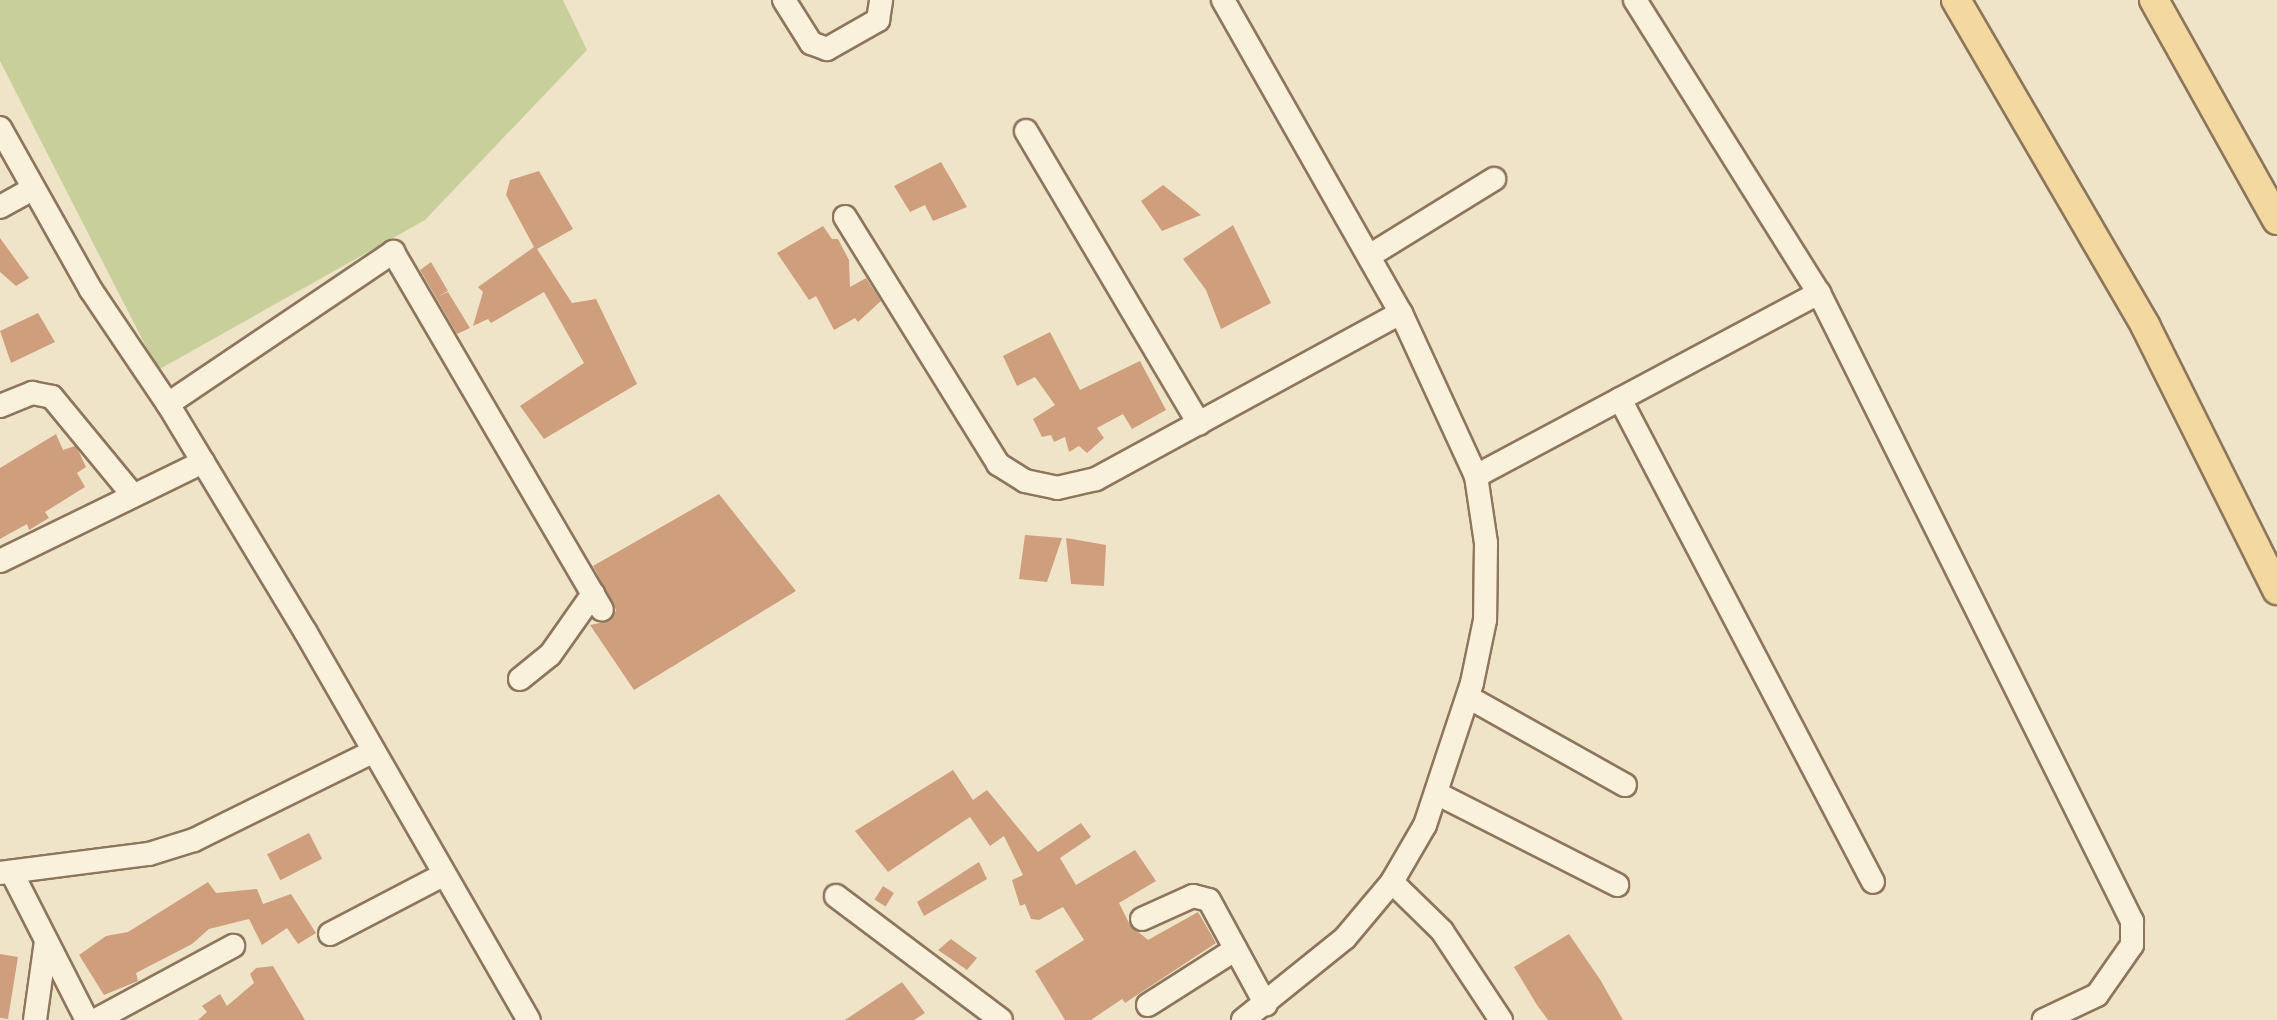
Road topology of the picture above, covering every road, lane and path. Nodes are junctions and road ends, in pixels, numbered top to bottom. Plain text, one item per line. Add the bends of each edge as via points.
1 (784, 0) edge
2 (881, 0) edge
3 (1223, 0) edge
4 (1635, 0) edge
5 (1956, 0) edge
6 (2154, 0) edge
7 (0, 129) edge
8 (1026, 131) dead end
9 (1494, 179) dead end
10 (32, 189) junction
11 (0, 207) edge
12 (845, 217) dead end
13 (2277, 220) edge
14 (1369, 256) junction
15 (1819, 293) junction
16 (1401, 313) junction
17 (1620, 399) junction
18 (168, 404) junction
19 (0, 406) edge
20 (1199, 424) junction
21 (203, 462) junction
22 (1476, 476) junction
23 (131, 493) junction
24 (0, 561) edge
25 (2277, 590) edge
26 (520, 679) dead end
27 (1468, 697) junction
28 (370, 753) junction
29 (1625, 785) dead end
30 (1438, 794) junction
31 (6, 873) edge
32 (443, 875) junction
33 (1392, 882) junction
34 (1873, 882) dead end
35 (1617, 885) dead end
36 (836, 896) dead end
37 (1142, 919) dead end
38 (330, 934) dead end
39 (46, 941) junction
40 (233, 946) dead end
41 (1236, 949) junction
42 (1148, 1005) dead end
43 (1266, 1005) junction
44 (35, 1020) edge
45 (87, 1020) edge
46 (96, 1020) edge
47 (529, 1020) edge
48 (1001, 1020) edge
49 (1243, 1020) edge
50 (1501, 1020) edge
51 (2044, 1020) edge

1 - 2 street via 811,43 827,49 878,20
3 - 14 street
4 - 15 street
5 - 25 main road via 2146,327
6 - 13 main road
7 - 10 street
8 - 20 street
9 - 14 street
10 - 11 street
10 - 18 street via 91,290
12 - 20 street via 998,464 1025,481 1057,488 1096,479
14 - 16 street
15 - 17 street
15 - 51 street via 2132,921 2132,945 2097,995
16 - 20 street
16 - 22 street
17 - 22 street
17 - 34 street
18 - 21 street
18 - 26 street via 393,252 598,602
19 - 23 street via 32,393 52,397
21 - 23 street
21 - 28 street
22 - 27 street via 1486,543 1485,620
23 - 24 street
27 - 29 street
27 - 30 street
28 - 31 street via 194,840 149,854
28 - 32 street
30 - 33 street
30 - 35 street
31 - 39 street
32 - 38 street
32 - 47 street
33 - 43 street via 1345,938
33 - 50 street via 1442,931
36 - 48 street
37 - 41 street via 1183,899 1209,900
39 - 44 street
39 - 45 street
40 - 46 street
41 - 42 street
41 - 43 street
43 - 49 street

